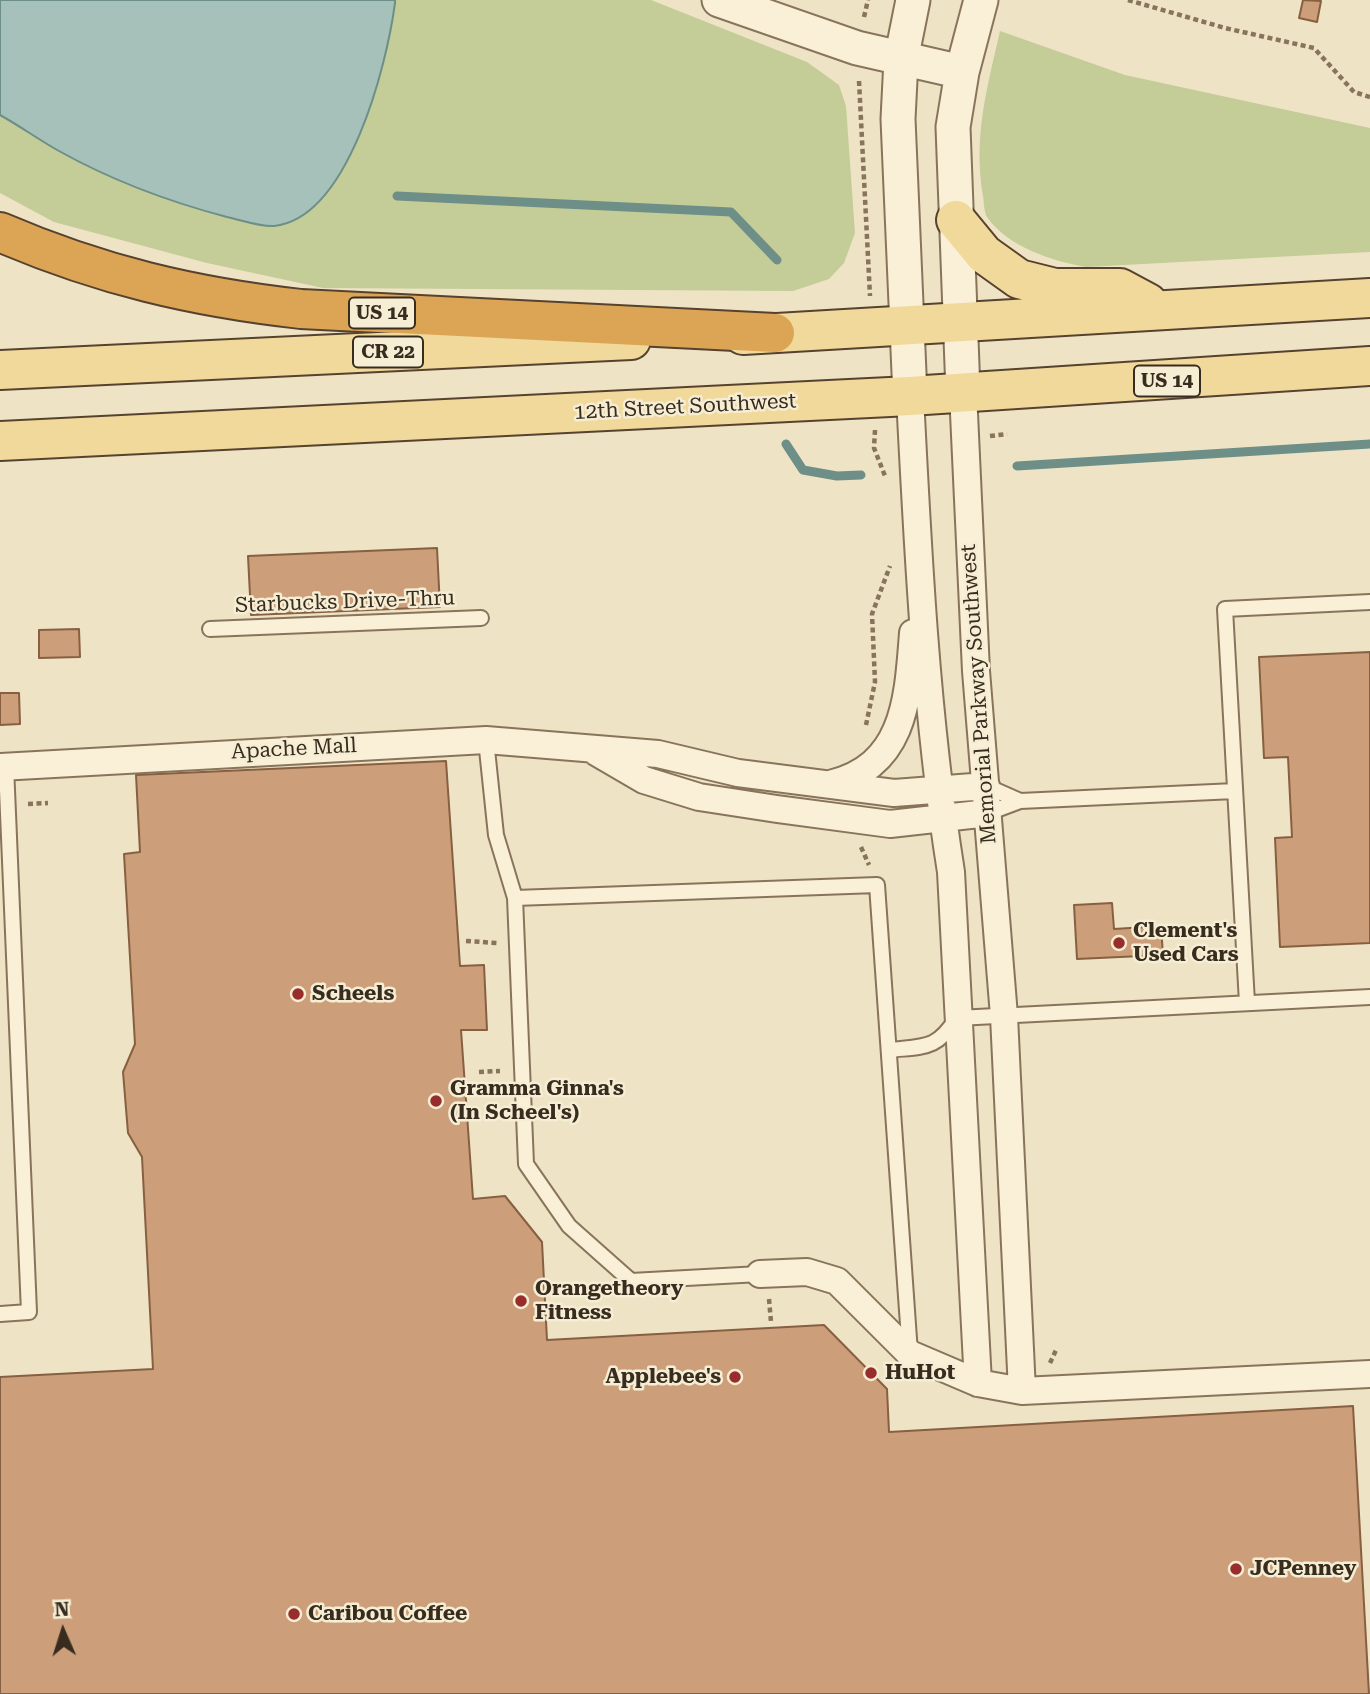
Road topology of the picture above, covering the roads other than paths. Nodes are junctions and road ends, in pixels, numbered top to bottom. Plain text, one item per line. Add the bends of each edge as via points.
1 (719, 0) edge
2 (913, 0) edge
3 (981, 0) edge
4 (901, 60) junction
5 (962, 72) junction
6 (956, 220) junction
7 (0, 232) edge
8 (1370, 298) edge
9 (1165, 312) junction
10 (960, 321) junction
11 (889, 326) junction
12 (775, 333) junction
13 (1370, 366) edge
14 (0, 370) edge
15 (963, 393) junction
16 (910, 396) junction
17 (0, 441) edge
18 (906, 557) junction
19 (1370, 602) edge
20 (481, 618) dead end
21 (210, 629) dead end
22 (486, 740) junction
23 (588, 748) junction
24 (3, 766) edge
25 (825, 786) junction
26 (986, 786) junction
27 (940, 789) junction
28 (1235, 791) junction
29 (1020, 801) junction
30 (988, 813) junction
31 (942, 817) junction
32 (516, 898) junction
33 (1370, 997) edge
34 (1247, 1003) junction
35 (1004, 1016) junction
36 (957, 1018) junction
37 (889, 1050) junction
38 (760, 1274) joint
39 (0, 1314) edge
40 (910, 1354) junction
41 (1370, 1374) edge
42 (978, 1383) junction
43 (1022, 1391) junction

1 - 4 street
2 - 4 street, Memorial Parkway Southwest
3 - 5 street, Memorial Parkway Southwest
4 - 5 street
4 - 11 street, Memorial Parkway Southwest
5 - 6 street, Memorial Parkway Southwest via 953,127
6 - 9 main road via 984,254 1019,279 1055,288 1120,288
6 - 10 street, Memorial Parkway Southwest
7 - 12 highway, US 14 via 114,276 242,303
8 - 9 main road, US 14
9 - 10 main road, US 14
10 - 11 main road, US 14
10 - 15 street, Memorial Parkway Southwest
11 - 12 main road, US 14
11 - 16 street, Memorial Parkway Southwest
12 - 14 main road, CR 22
13 - 15 main road, 12th Street Southwest / US 14
15 - 16 main road, 12th Street Southwest / US 14
15 - 26 street, Memorial Parkway Southwest
16 - 17 main road, 12th Street Southwest / US 14
16 - 18 street, Memorial Parkway Southwest
18 - 25 street via 907,706 895,736 856,775
18 - 27 street, Memorial Parkway Southwest
19 - 28 lane via 1225,609
20 - 21 lane, Starbucks Drive-Thru
22 - 23 street, Apache Mall
22 - 24 street, Apache Mall
22 - 32 lane via 496,835
23 - 25 street, Apache Mall via 658,754 738,773
23 - 31 street via 644,780 699,797 890,824
24 - 39 lane via 29,1312
25 - 27 street, Apache Mall via 894,793
26 - 27 street, Apache Mall
26 - 29 lane
26 - 30 street, Memorial Parkway Southwest
27 - 31 street, Memorial Parkway Southwest
28 - 29 lane
28 - 34 lane
29 - 30 lane
30 - 31 street
30 - 35 street, Memorial Parkway Southwest
31 - 36 street, Memorial Parkway Southwest via 951,873
32 - 37 lane via 877,885
32 - 38 lane via 526,1164 569,1226 631,1281
33 - 34 lane
34 - 35 lane
35 - 36 lane
35 - 43 street, Memorial Parkway Southwest
36 - 37 lane via 943,1039
36 - 42 street, Memorial Parkway Southwest
37 - 40 lane
38 - 40 street via 807,1272 837,1281
40 - 42 street
41 - 43 street
42 - 43 street

